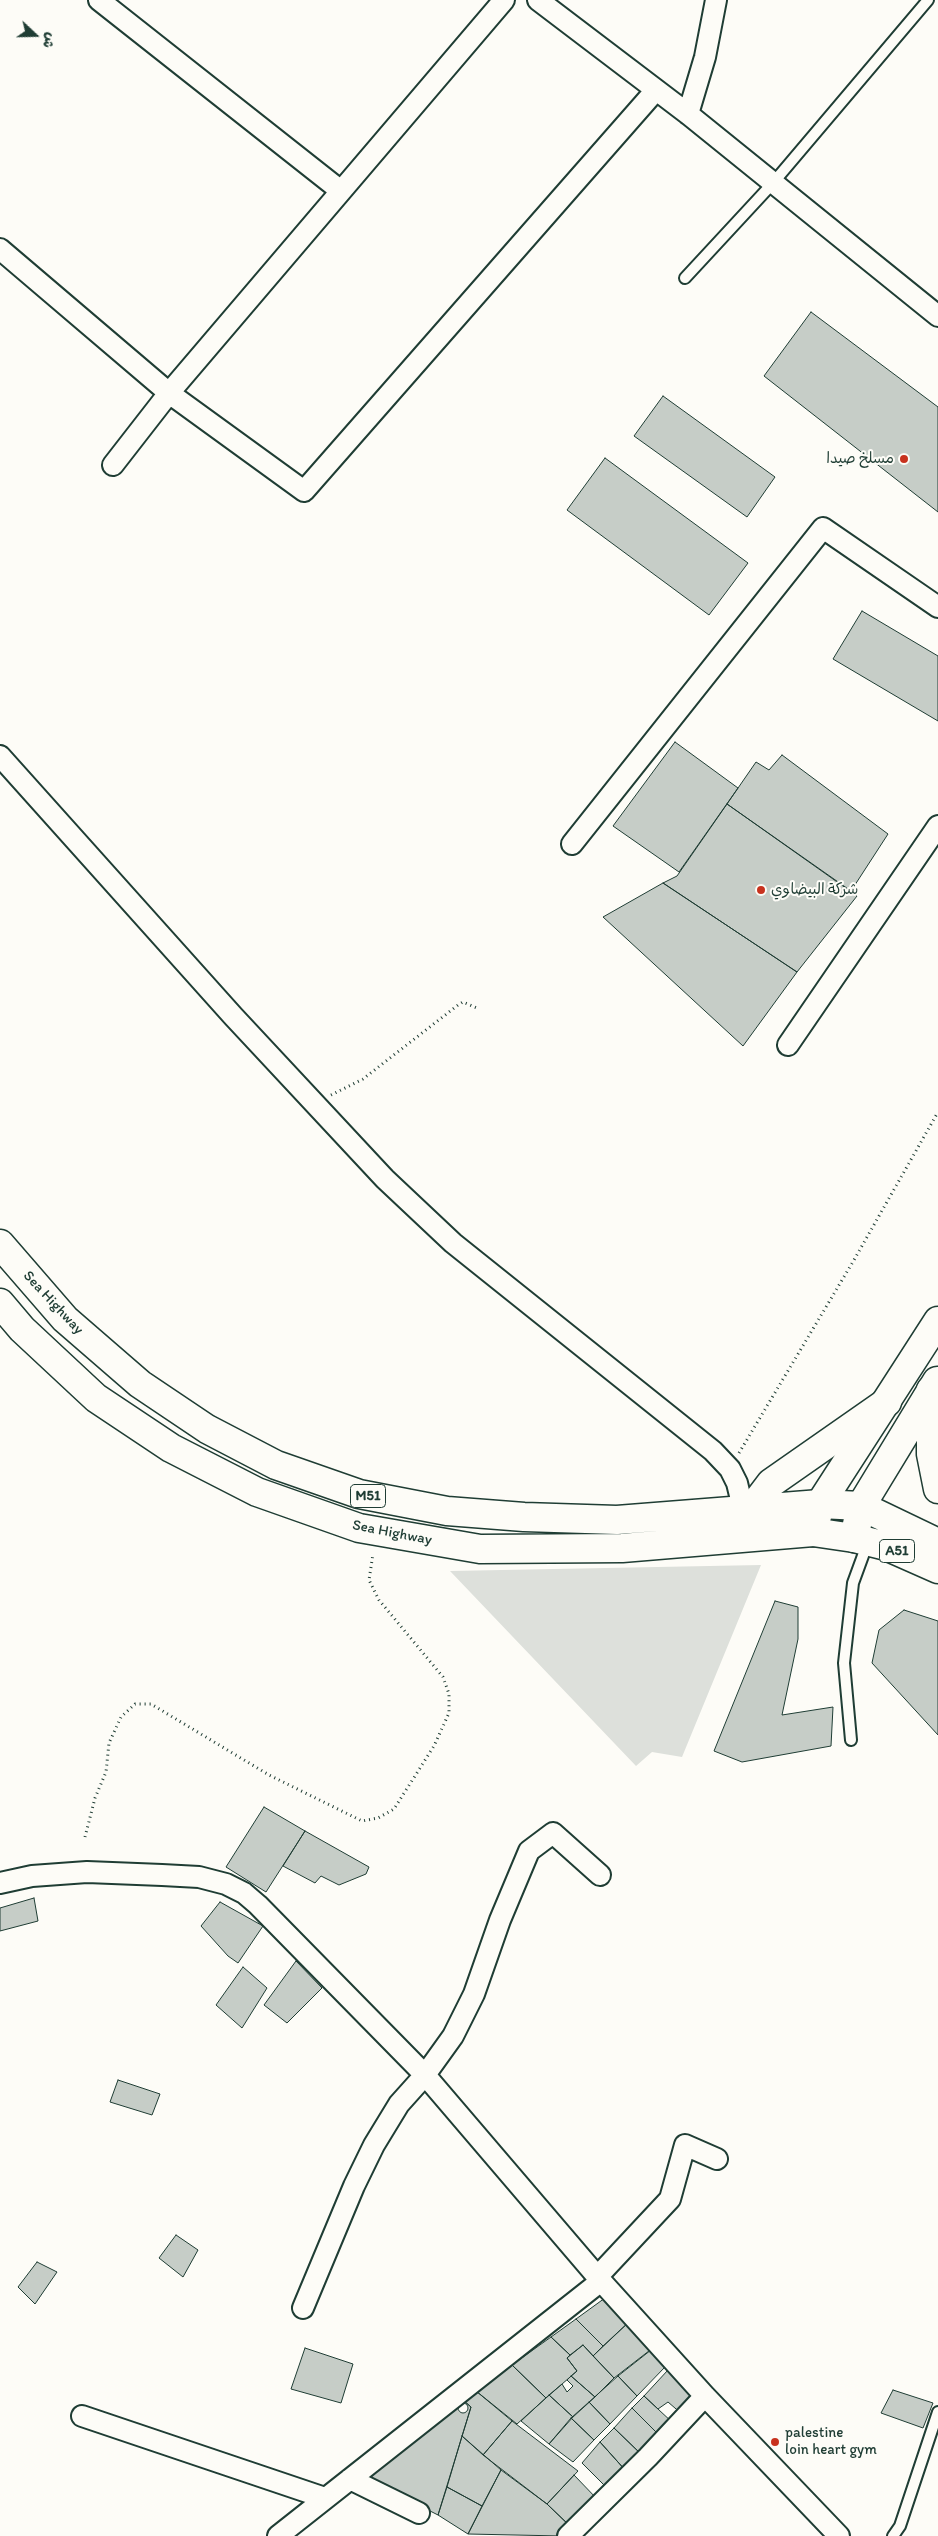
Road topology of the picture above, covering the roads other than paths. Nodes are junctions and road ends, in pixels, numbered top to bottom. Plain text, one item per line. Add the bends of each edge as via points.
1 (99, 0) edge
2 (504, 0) edge
3 (538, 0) edge
4 (716, 0) edge
5 (928, 0) edge
6 (656, 90) junction
7 (688, 114) junction
8 (772, 183) junction
9 (341, 191) junction
10 (0, 248) edge
11 (685, 278) dead end
12 (938, 316) edge
13 (169, 393) junction
14 (114, 464) dead end
15 (938, 607) edge
16 (0, 756) edge
17 (938, 826) edge
18 (572, 844) dead end
19 (788, 1046) dead end
20 (0, 1244) edge
21 (0, 1303) edge
22 (938, 1321) edge
23 (935, 1384) edge
24 (887, 1402) junction
25 (938, 1489) edge
26 (820, 1504) junction
27 (861, 1506) junction
28 (747, 1508) junction
29 (813, 1532) junction
30 (861, 1540) junction
31 (938, 1543) edge
32 (938, 1570) edge
33 (851, 1740) dead end
34 (600, 1875) dead end
35 (0, 1883) edge
36 (425, 2075) junction
37 (717, 2159) dead end
38 (599, 2279) junction
39 (303, 2308) dead end
40 (705, 2396) junction
41 (938, 2412) edge
42 (82, 2416) dead end
43 (350, 2479) junction
44 (325, 2498) junction
45 (419, 2513) dead end
46 (278, 2536) edge
47 (568, 2536) edge
48 (839, 2536) edge
49 (893, 2536) edge

1 - 9 street
2 - 9 street
3 - 6 street
4 - 7 street via 705,57
5 - 8 lane
6 - 7 street
6 - 13 street via 304,491
7 - 8 street
8 - 11 lane
8 - 12 street
9 - 13 street
10 - 13 street
13 - 14 street
15 - 18 street via 823,528
16 - 28 street via 233,1016 385,1179 452,1243 713,1451 730,1468
17 - 19 street
20 - 28 main road, Sea Highway / M51 via 65,1318 140,1384 207,1429 276,1465 359,1494 447,1511 617,1520
21 - 29 main road, Sea Highway / M51 via 22,1329 96,1398 171,1448 257,1492 359,1528 480,1549 622,1548
22 - 24 main road
23 - 25 main road via 931,1454
23 - 27 main road
24 - 26 main road
24 - 28 main road via 771,1483
26 - 27 main road, A51
26 - 28 main road, Sea Highway / M51
26 - 29 main road
27 - 30 main road
27 - 31 main road, A51
29 - 30 main road, Sea Highway / A51
30 - 32 main road, A51 via 886,1546
30 - 33 lane via 844,1663
34 - 36 street via 553,1833 529,1851 474,1994 453,2036
35 - 36 street via 32,1876 87,1872 199,1877 226,1884 258,1905
36 - 38 street
36 - 39 street via 399,2104 374,2145
37 - 38 street via 685,2145 670,2199
38 - 40 street
38 - 43 street
40 - 47 street
40 - 48 street
41 - 49 lane via 900,2526
42 - 44 street
43 - 44 street
43 - 45 street
44 - 46 street

